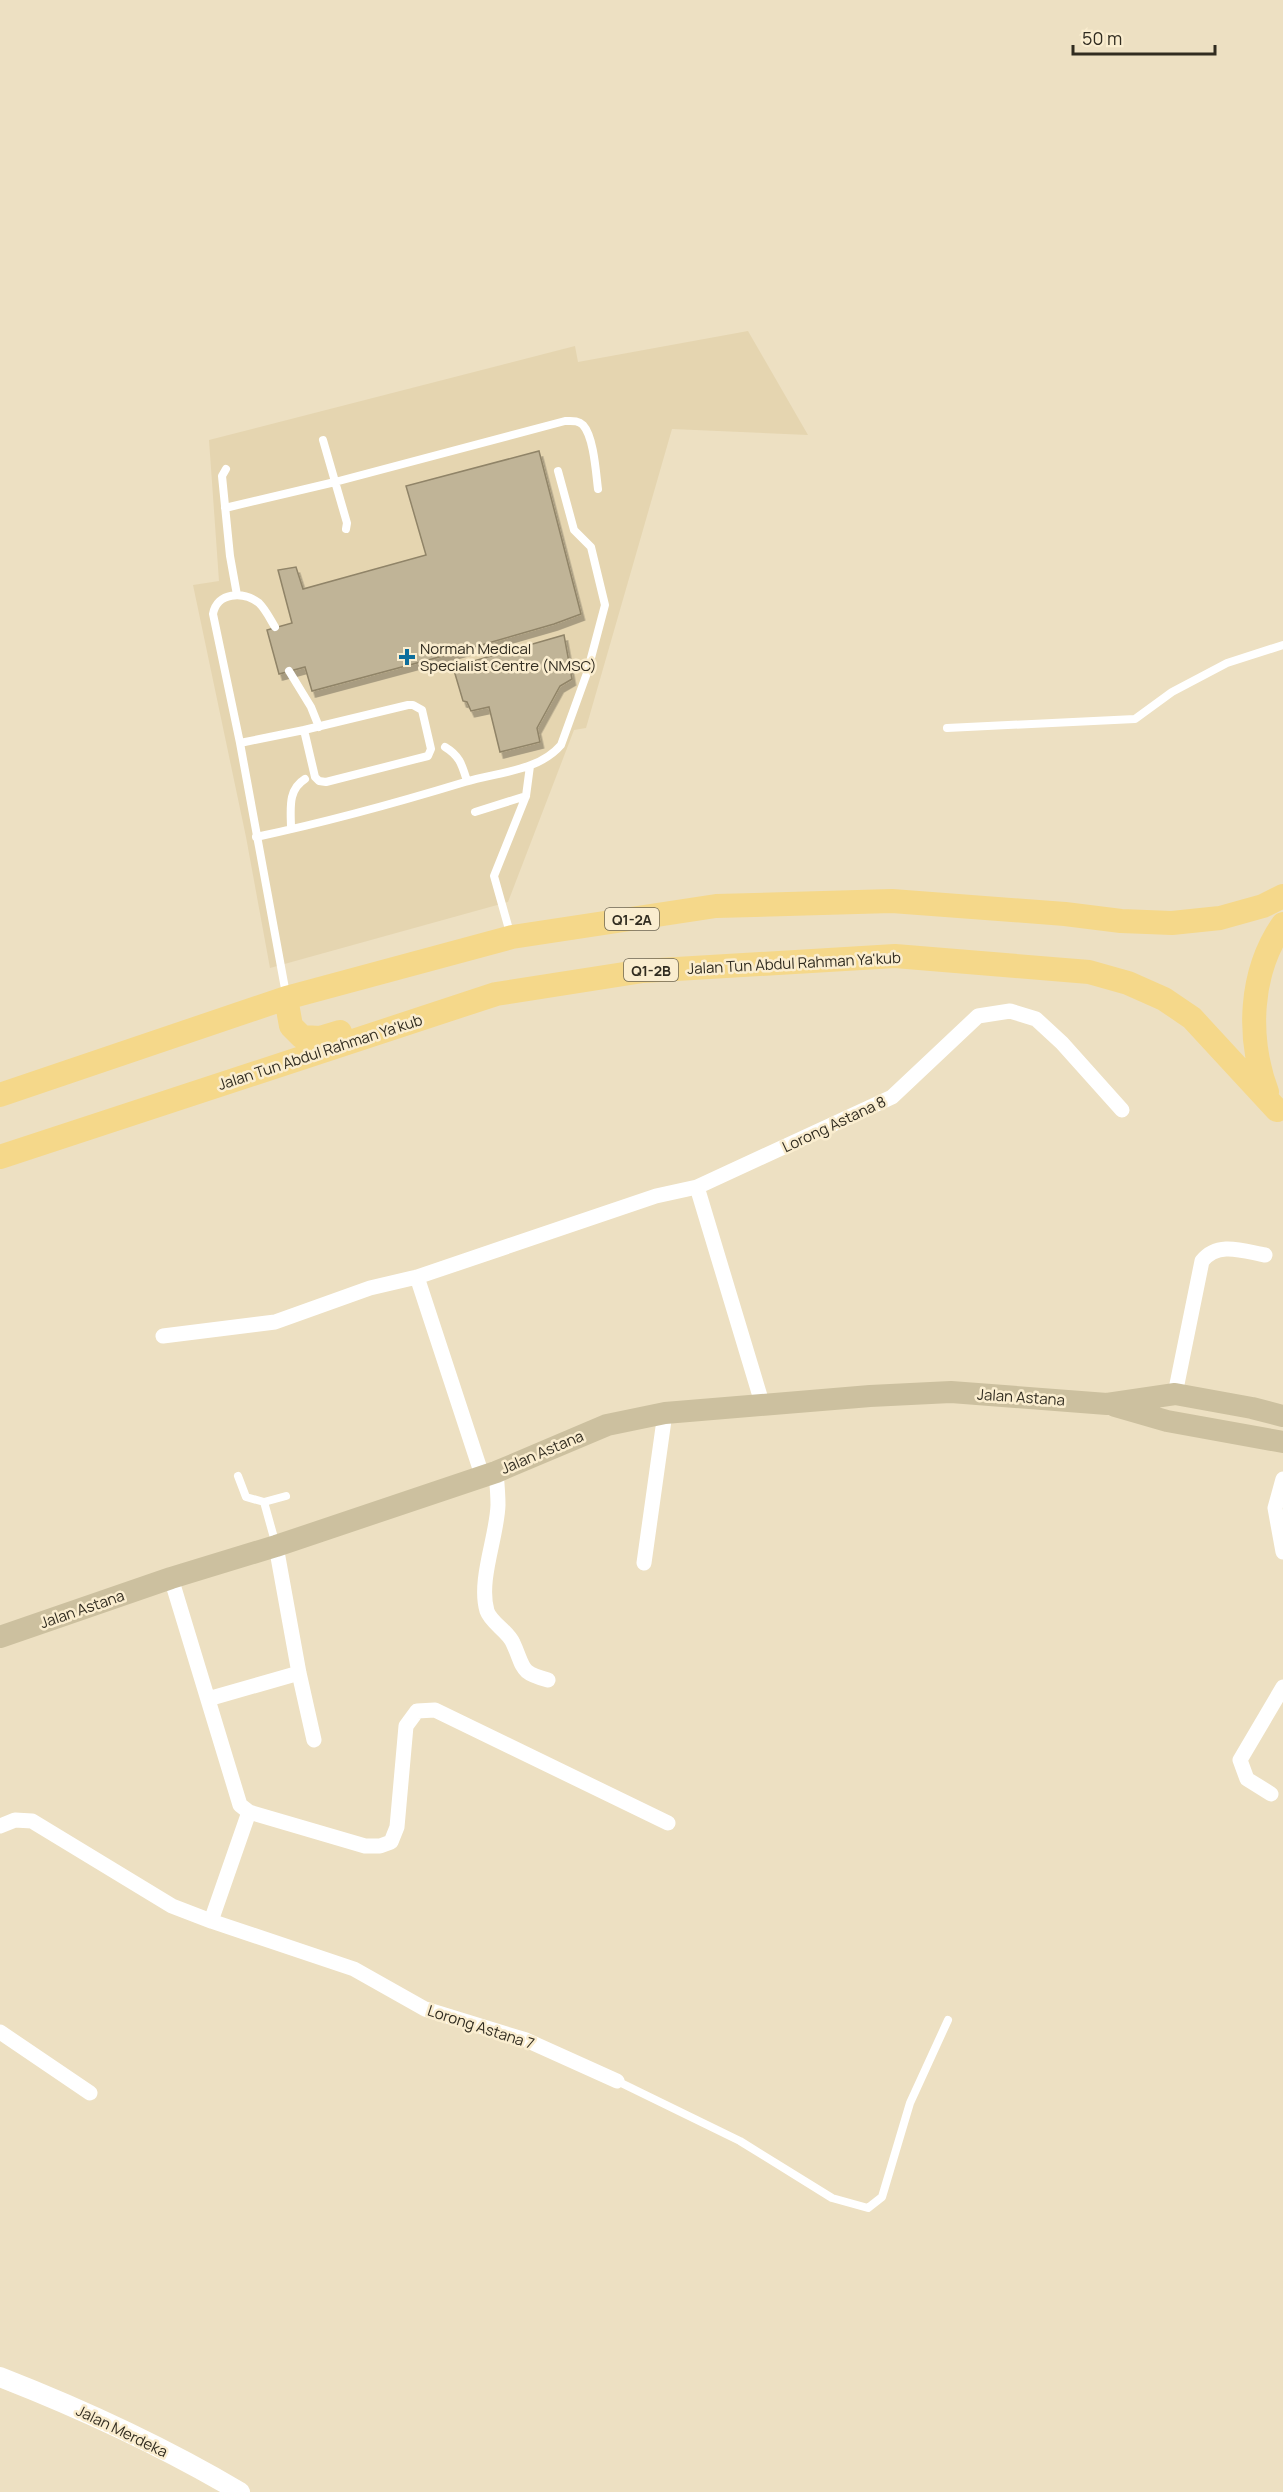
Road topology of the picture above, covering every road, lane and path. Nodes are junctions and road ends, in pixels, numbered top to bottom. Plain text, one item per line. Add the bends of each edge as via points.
1 (323, 440) dead end
2 (226, 469) dead end
3 (558, 471) dead end
4 (335, 482) junction
5 (598, 489) dead end
6 (225, 508) junction
7 (346, 529) dead end
8 (237, 595) junction
9 (275, 627) dead end
10 (1283, 645) edge
11 (289, 671) dead end
12 (319, 727) junction
13 (947, 728) dead end
14 (304, 730) junction
15 (240, 743) junction
16 (445, 747) dead end
17 (530, 766) junction
18 (305, 779) dead end
19 (466, 782) junction
20 (526, 796) junction
21 (475, 812) dead end
22 (291, 829) junction
23 (256, 837) junction
24 (1283, 896) edge
25 (1283, 924) edge
26 (512, 937) junction
27 (496, 994) junction
28 (286, 998) junction
29 (0, 1095) edge
30 (1122, 1110) dead end
31 (1280, 1115) edge
32 (0, 1157) edge
33 (697, 1187) junction
34 (1265, 1255) dead end
35 (417, 1277) junction
36 (164, 1336) dead end
37 (1174, 1394) junction
38 (1107, 1404) junction
39 (763, 1406) junction
40 (1252, 1408) junction
41 (1283, 1412) edge
42 (665, 1413) junction
43 (1283, 1416) edge
44 (1283, 1442) edge
45 (489, 1474) junction
46 (238, 1476) dead end
47 (1283, 1479) edge
48 (286, 1496) dead end
49 (264, 1502) junction
50 (276, 1546) junction
51 (1283, 1552) edge
52 (644, 1563) dead end
53 (171, 1578) junction
54 (0, 1637) edge
55 (299, 1673) junction
56 (548, 1680) dead end
57 (1283, 1687) edge
58 (208, 1699) junction
59 (315, 1740) dead end
60 (1270, 1794) dead end
61 (249, 1812) junction
62 (668, 1823) dead end
63 (0, 1826) edge
64 (211, 1921) junction
65 (948, 2020) dead end
66 (0, 2032) edge
67 (617, 2081) joint
68 (90, 2093) dead end
69 (0, 2377) edge
70 (240, 2492) edge

1 - 4 lane
2 - 6 lane via 222,476
3 - 17 lane via 574,530 591,547 605,609 565,739 556,752
4 - 5 lane via 576,421 585,427 591,445
4 - 6 lane
4 - 7 lane
6 - 8 lane
8 - 9 lane via 257,602
8 - 15 lane via 217,602 213,614
10 - 13 lane via 1227,663 1172,692 1135,719
11 - 12 lane
12 - 14 lane
12 - 14 lane via 413,705 424,715 430,753 319,781 313,772
14 - 15 lane
15 - 23 lane
16 - 19 lane via 461,760
17 - 19 lane
17 - 20 lane
18 - 22 lane via 291,797
19 - 22 lane
20 - 21 lane
20 - 26 lane via 494,876
22 - 23 lane
23 - 28 lane
24 - 26 main road, Q1-2A via 1220,918 1173,923 892,901 716,906
25 - 31 main road via 1263,963 1254,1024 1256,1058 1268,1096
26 - 28 main road, Q1-2A
27 - 28 main road via 461,997 320,1038 302,1037 291,1026
27 - 31 main road, Jalan Tun Abdul Rahman Ya'kub / Q1-2B via 643,970 896,956 1089,972 1164,999 1192,1018
27 - 32 main road, Jalan Tun Abdul Rahman Ya'kub / Q1-2B
28 - 29 main road, Q1-2A
30 - 33 street, Lorong Astana 8 via 1036,1018 1010,1011 978,1017 892,1097
33 - 35 street, Lorong Astana 8 via 656,1196
33 - 39 street
34 - 37 street via 1225,1248 1210,1252 1203,1261
35 - 36 street, Lorong Astana 8 via 370,1288 275,1322
35 - 45 street
37 - 38 main road, Jalan Astana
37 - 40 main road, Jalan Astana
38 - 39 main road, Jalan Astana via 951,1392 870,1395
38 - 44 main road, Jalan Astana via 1167,1421
39 - 42 main road, Jalan Astana
40 - 41 main road
40 - 43 main road, Jalan Astana
42 - 45 main road, Jalan Astana via 607,1425
42 - 52 street
45 - 50 main road, Jalan Astana
45 - 56 street via 498,1505 485,1598 488,1614 512,1641 521,1666 529,1675
46 - 49 lane via 246,1497
47 - 51 street via 1275,1508
48 - 49 lane
49 - 50 lane
50 - 53 main road, Jalan Astana
50 - 55 street
53 - 54 main road, Jalan Astana
53 - 58 street
55 - 58 street
55 - 59 street
57 - 60 street via 1240,1760 1247,1779
58 - 61 street via 240,1805
61 - 62 street via 365,1846 391,1842 397,1827 406,1725 417,1711 435,1710
61 - 64 street
63 - 64 street, Lorong Astana 7 via 15,1820 32,1821 172,1906
64 - 67 street, Lorong Astana 7 via 354,1969 424,2009 526,2040
65 - 67 lane via 909,2103 882,2197 868,2208 832,2198 740,2141
66 - 68 street
69 - 70 street, Jalan Merdeka via 54,2398

